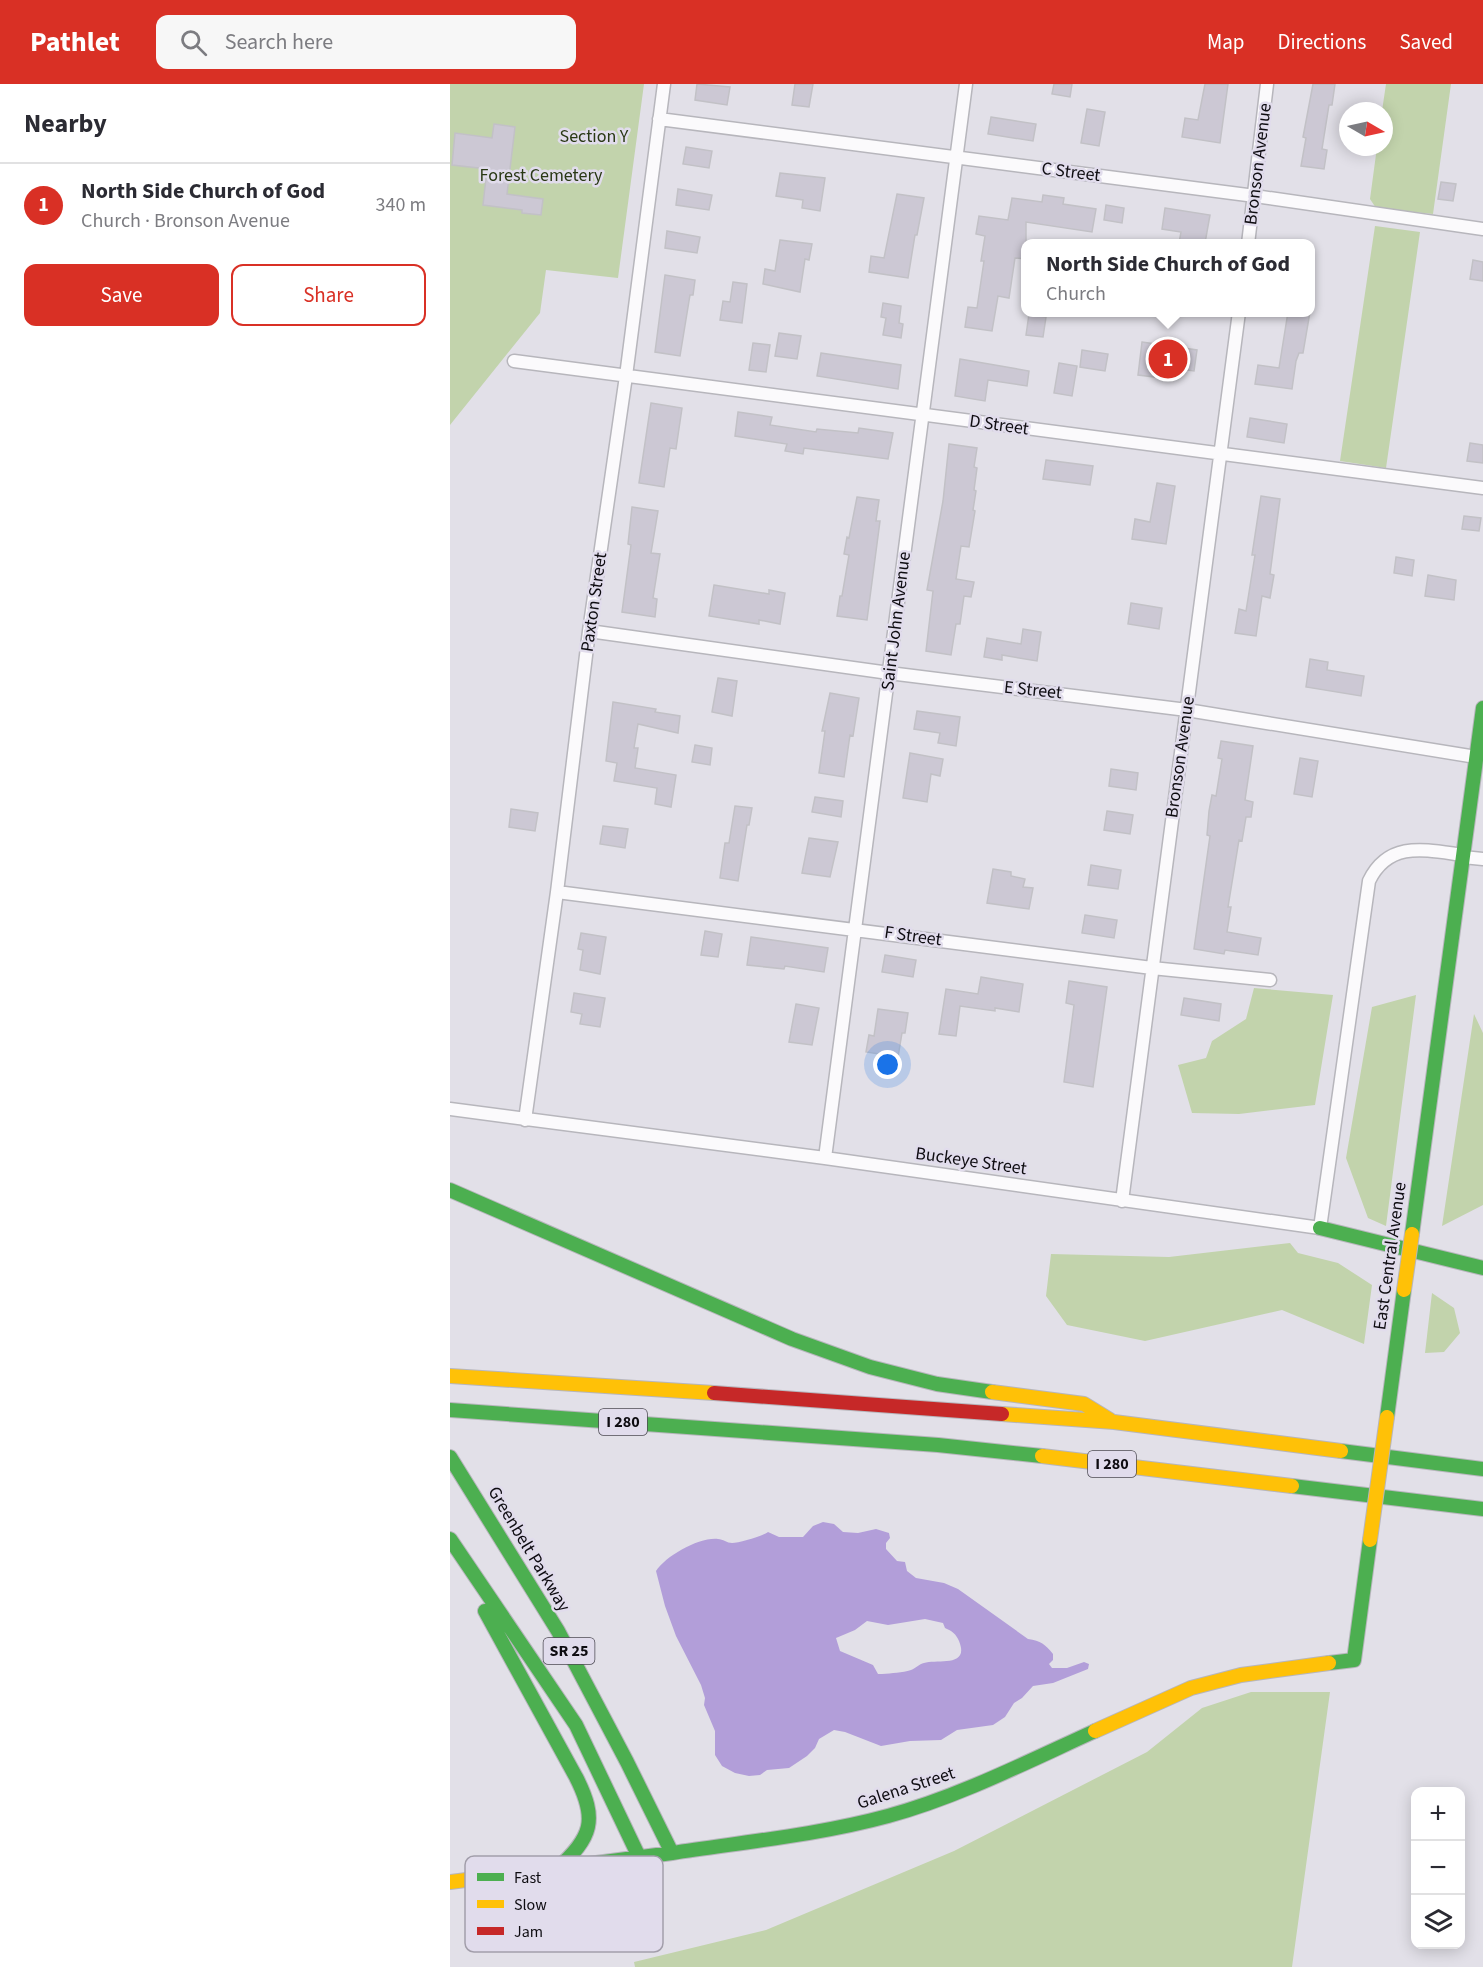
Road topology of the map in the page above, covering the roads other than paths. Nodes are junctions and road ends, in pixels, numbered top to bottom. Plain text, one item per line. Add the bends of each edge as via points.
1 (664, 84) edge
2 (966, 84) edge
3 (1267, 84) edge
4 (659, 119) junction
5 (956, 158) junction
6 (1255, 196) junction
7 (1483, 229) edge
8 (1249, 239) edge
9 (1238, 317) edge
10 (514, 361) dead end
11 (626, 376) junction
12 (923, 415) junction
13 (1220, 454) junction
14 (1483, 488) edge
15 (589, 631) junction
16 (889, 673) junction
17 (1483, 708) edge
18 (1187, 710) junction
19 (1476, 757) junction
20 (1463, 856) junction
21 (1483, 860) edge
22 (557, 892) junction
23 (855, 928) junction
24 (1152, 968) junction
25 (1270, 980) dead end
26 (450, 1109) edge
27 (525, 1120) junction
28 (825, 1158) junction
29 (450, 1188) edge
30 (1122, 1201) junction
31 (1320, 1228) junction
32 (1483, 1268) edge
33 (450, 1376) edge
34 (450, 1410) edge
35 (506, 1414) junction
36 (450, 1417) edge
37 (1114, 1422) junction
38 (450, 1457) edge
39 (1483, 1469) edge
40 (1483, 1509) edge
41 (450, 1539) edge
42 (450, 1548) edge
43 (1354, 1660) joint
44 (672, 1853) junction
45 (570, 1856) edge
46 (639, 1856) edge
47 (656, 1856) edge
48 (465, 1880) edge
49 (450, 1882) edge

1 - 4 street, Paxton Street
2 - 5 street, Saint John Avenue
3 - 6 street, Bronson Avenue
4 - 5 street, C Street
4 - 11 street, Paxton Street
5 - 6 street, C Street
5 - 12 street, Saint John Avenue
6 - 7 street, C Street
6 - 8 street, Bronson Avenue
9 - 13 street, Bronson Avenue
10 - 11 street, D Street
11 - 12 street, D Street
11 - 15 street, Paxton Street
12 - 13 street, D Street
12 - 16 street, Saint John Avenue
13 - 14 street, D Street
13 - 18 street, Bronson Avenue
15 - 16 street, E Street
15 - 22 street, Paxton Street
16 - 18 street, E Street
16 - 23 street, Saint John Avenue
17 - 19 main road, East Central Avenue
18 - 19 street, E Street
18 - 24 street, Bronson Avenue
19 - 20 main road, East Central Avenue
20 - 21 street
20 - 31 street via 1401,852 1383,862 1369,881
20 - 43 main road, East Central Avenue, bridge
22 - 23 street, F Street
22 - 27 street, Paxton Street
23 - 24 street, F Street
23 - 28 street, Saint John Avenue
24 - 25 street, F Street
24 - 30 street, Bronson Avenue
26 - 27 street, Buckeye Street
27 - 28 street, Buckeye Street
28 - 30 street, Buckeye Street
29 - 37 main road via 792,1339 870,1367 937,1384 1084,1404
30 - 31 street, Buckeye Street
31 - 32 main road, Buckeye Street
33 - 37 main road, I 280
34 - 35 main road, I 280
35 - 36 main road
35 - 40 main road, I 280 via 938,1445
37 - 39 main road, I 280
38 - 44 main road, Greenbelt Parkway / SR 25 via 558,1631
41 - 46 main road, SR 25 via 576,1725
42 - 45 main road via 534,1698 587,1806 590,1822 585,1839
43 - 44 main road, Galena Street via 1240,1675 1191,1688 980,1783 891,1815
44 - 47 main road, Galena Street
48 - 49 main road, Galena Street

